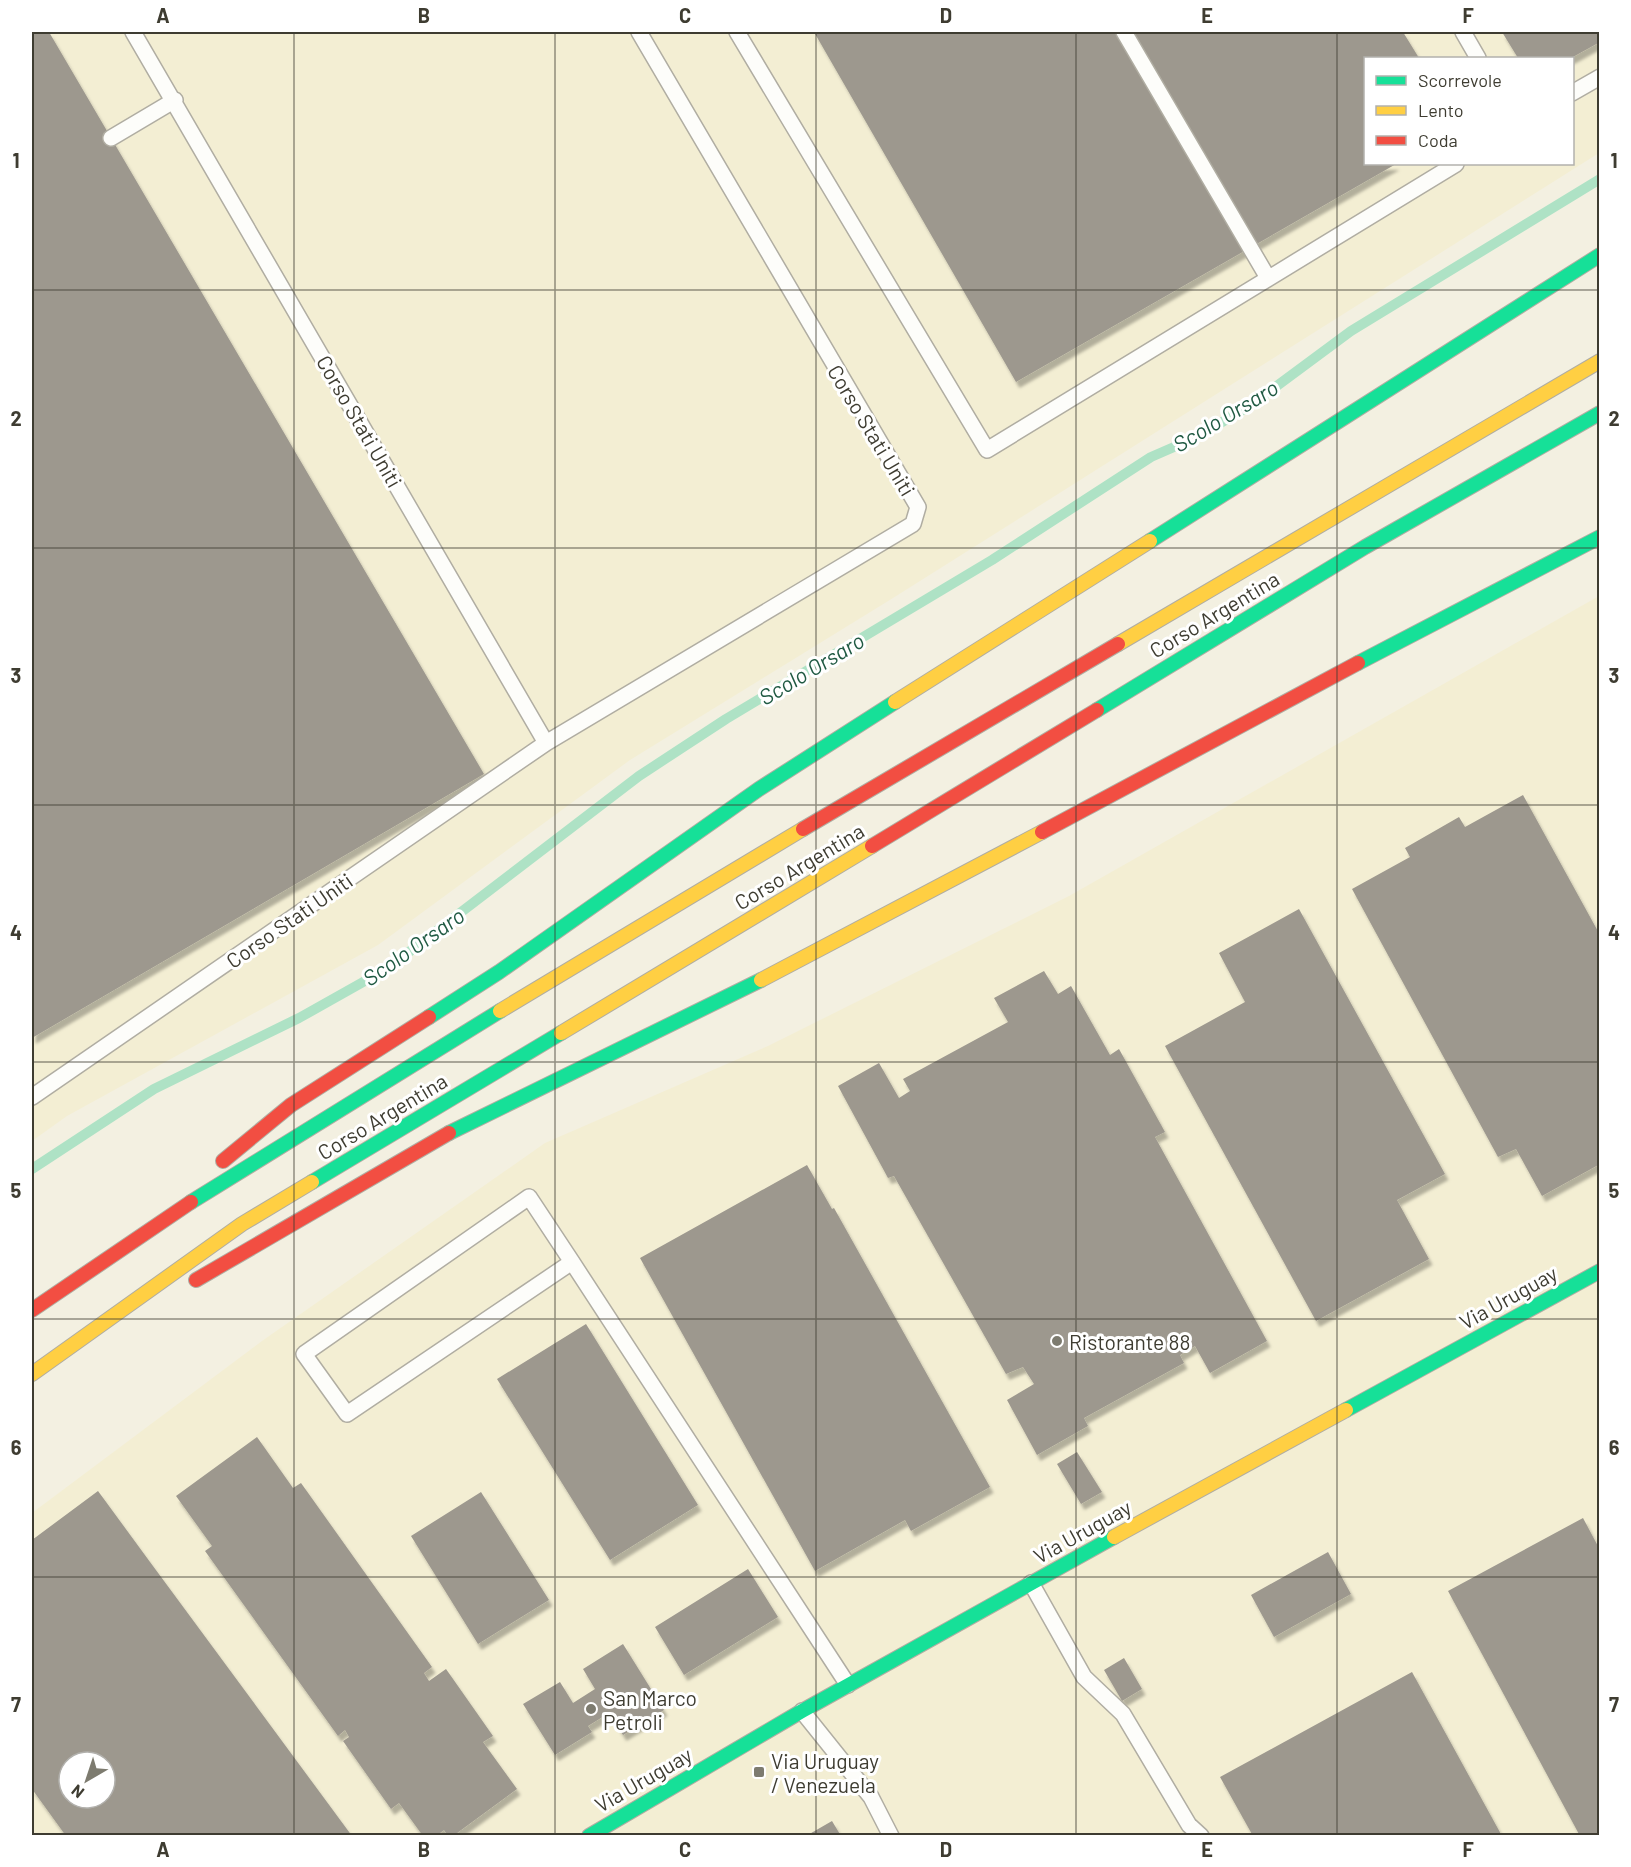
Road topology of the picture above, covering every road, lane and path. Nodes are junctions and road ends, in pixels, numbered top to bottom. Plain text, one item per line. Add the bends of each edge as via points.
1 (133, 32) edge
2 (639, 32) edge
3 (737, 32) edge
4 (1124, 32) edge
5 (1463, 32) edge
6 (1477, 57) edge
7 (1599, 77) edge
8 (1574, 92) edge
9 (175, 100) junction
10 (111, 138) dead end
11 (1454, 165) edge
12 (1599, 255) edge
13 (1268, 278) junction
14 (1599, 361) edge
15 (1599, 413) edge
16 (1599, 537) edge
17 (546, 743) junction
18 (32, 1097) edge
19 (111, 1254) junction
20 (572, 1262) junction
21 (1599, 1271) edge
22 (184, 1287) dead end
23 (154, 1305) dead end
24 (32, 1311) edge
25 (32, 1375) edge
26 (1031, 1583) junction
27 (848, 1685) junction
28 (802, 1711) junction
29 (589, 1836) edge
30 (891, 1836) edge
31 (1201, 1836) edge

1 - 9 lane, Corso Stati Uniti
2 - 17 lane, Corso Stati Uniti via 918,507 913,524
3 - 13 lane via 987,450
4 - 13 lane
5 - 6 lane
7 - 8 lane
9 - 10 lane
9 - 17 lane, Corso Stati Uniti
11 - 13 lane
12 - 19 main road via 759,789 499,972 291,1105
14 - 19 main road, Corso Argentina via 520,998
15 - 25 main road, Corso Argentina via 1365,546 242,1224
16 - 22 main road via 803,960 469,1121
17 - 18 lane, Corso Stati Uniti
19 - 24 main road, Corso Argentina
20 - 20 lane via 529,1197 304,1354 347,1414
20 - 27 lane
21 - 26 main road, Via Uruguay
23 - 25 main road
26 - 27 main road, Via Uruguay
26 - 31 lane via 1084,1677 1123,1714 1189,1825
27 - 28 main road, Via Uruguay
28 - 29 main road, Via Uruguay
28 - 30 lane via 871,1797

